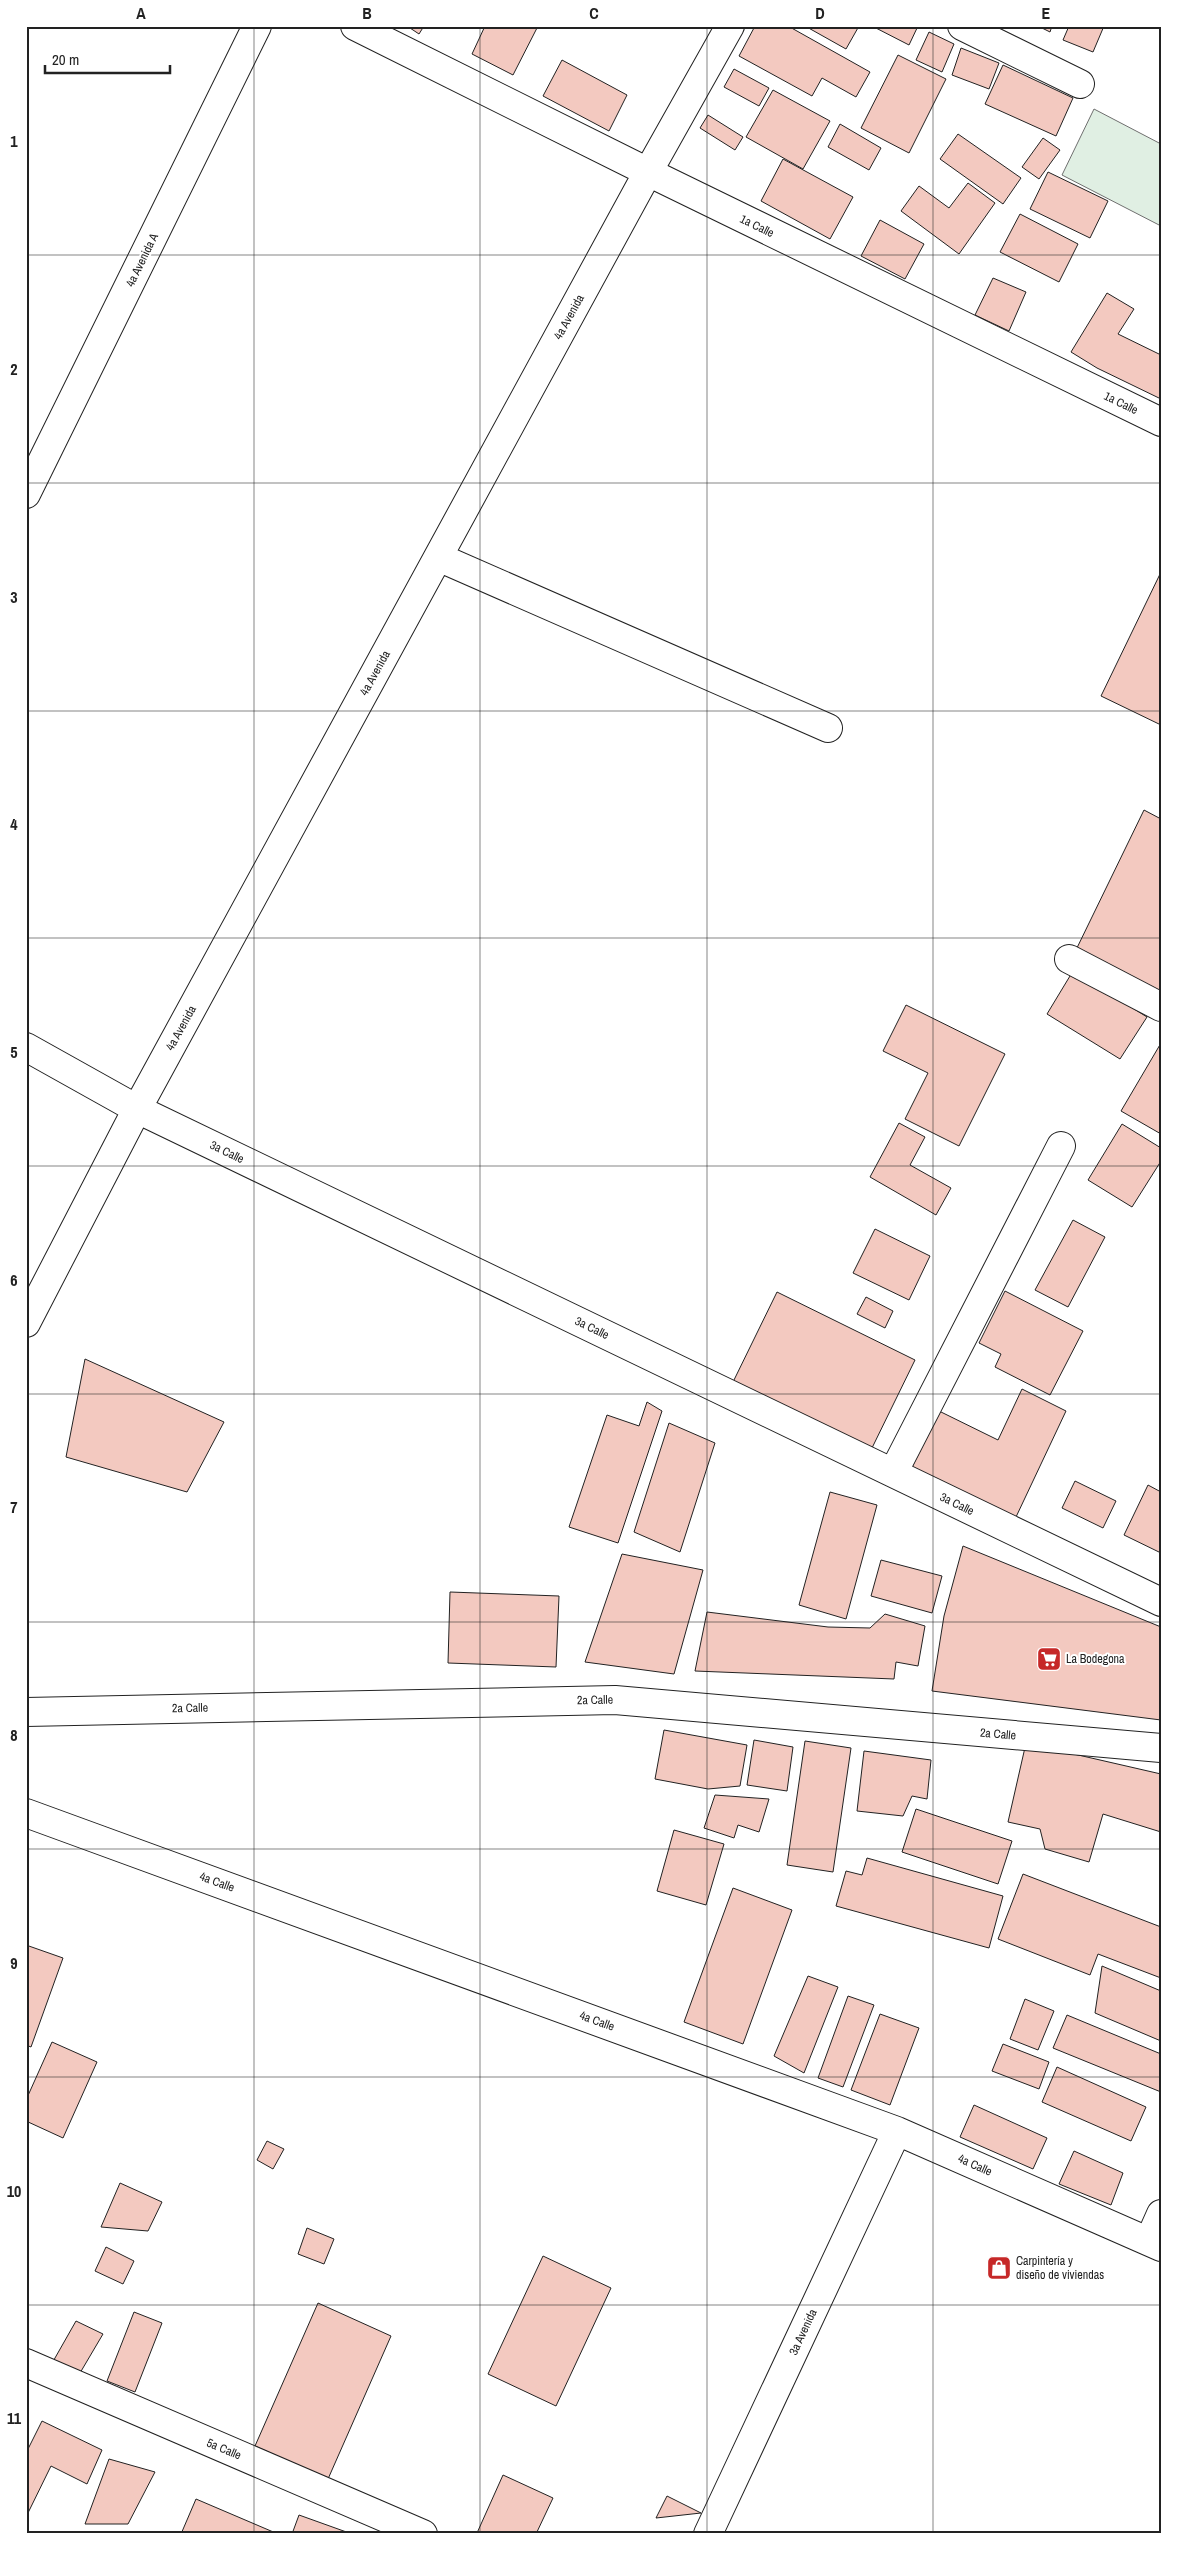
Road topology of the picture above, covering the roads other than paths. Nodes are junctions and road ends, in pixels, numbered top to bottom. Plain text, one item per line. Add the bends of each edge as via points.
1 (258, 26) edge
2 (355, 26) edge
3 (730, 26) edge
4 (962, 26) edge
5 (1080, 84) dead end
6 (648, 172) junction
7 (1161, 422) edge
8 (26, 494) edge
9 (438, 557) junction
10 (828, 728) dead end
11 (1069, 959) dead end
12 (1161, 1007) edge
13 (26, 1047) edge
14 (137, 1109) junction
15 (1061, 1146) dead end
16 (26, 1323) edge
17 (893, 1473) junction
18 (1161, 1602) edge
19 (26, 1712) edge
20 (1161, 1748) edge
21 (26, 1813) edge
22 (898, 2131) junction
23 (1161, 2214) edge
24 (1155, 2244) edge
25 (26, 2364) edge
26 (423, 2534) edge
27 (708, 2534) edge

1 - 8 street, 4a Avenida A
2 - 6 street, 1a Calle
3 - 6 street, 4a Avenida
4 - 5 street
6 - 7 street, 1a Calle
6 - 9 street, 4a Avenida
9 - 10 street
9 - 14 street, 4a Avenida
11 - 12 street
13 - 14 street, 3a Calle
14 - 16 street, 4a Avenida
14 - 17 street, 3a Calle
15 - 17 street
17 - 18 street, 3a Calle
19 - 20 street, 2a Calle via 614,1700
21 - 22 street, 4a Calle
22 - 24 street, 4a Calle
22 - 27 street, 3a Avenida
23 - 24 street
25 - 26 street, 5a Calle

